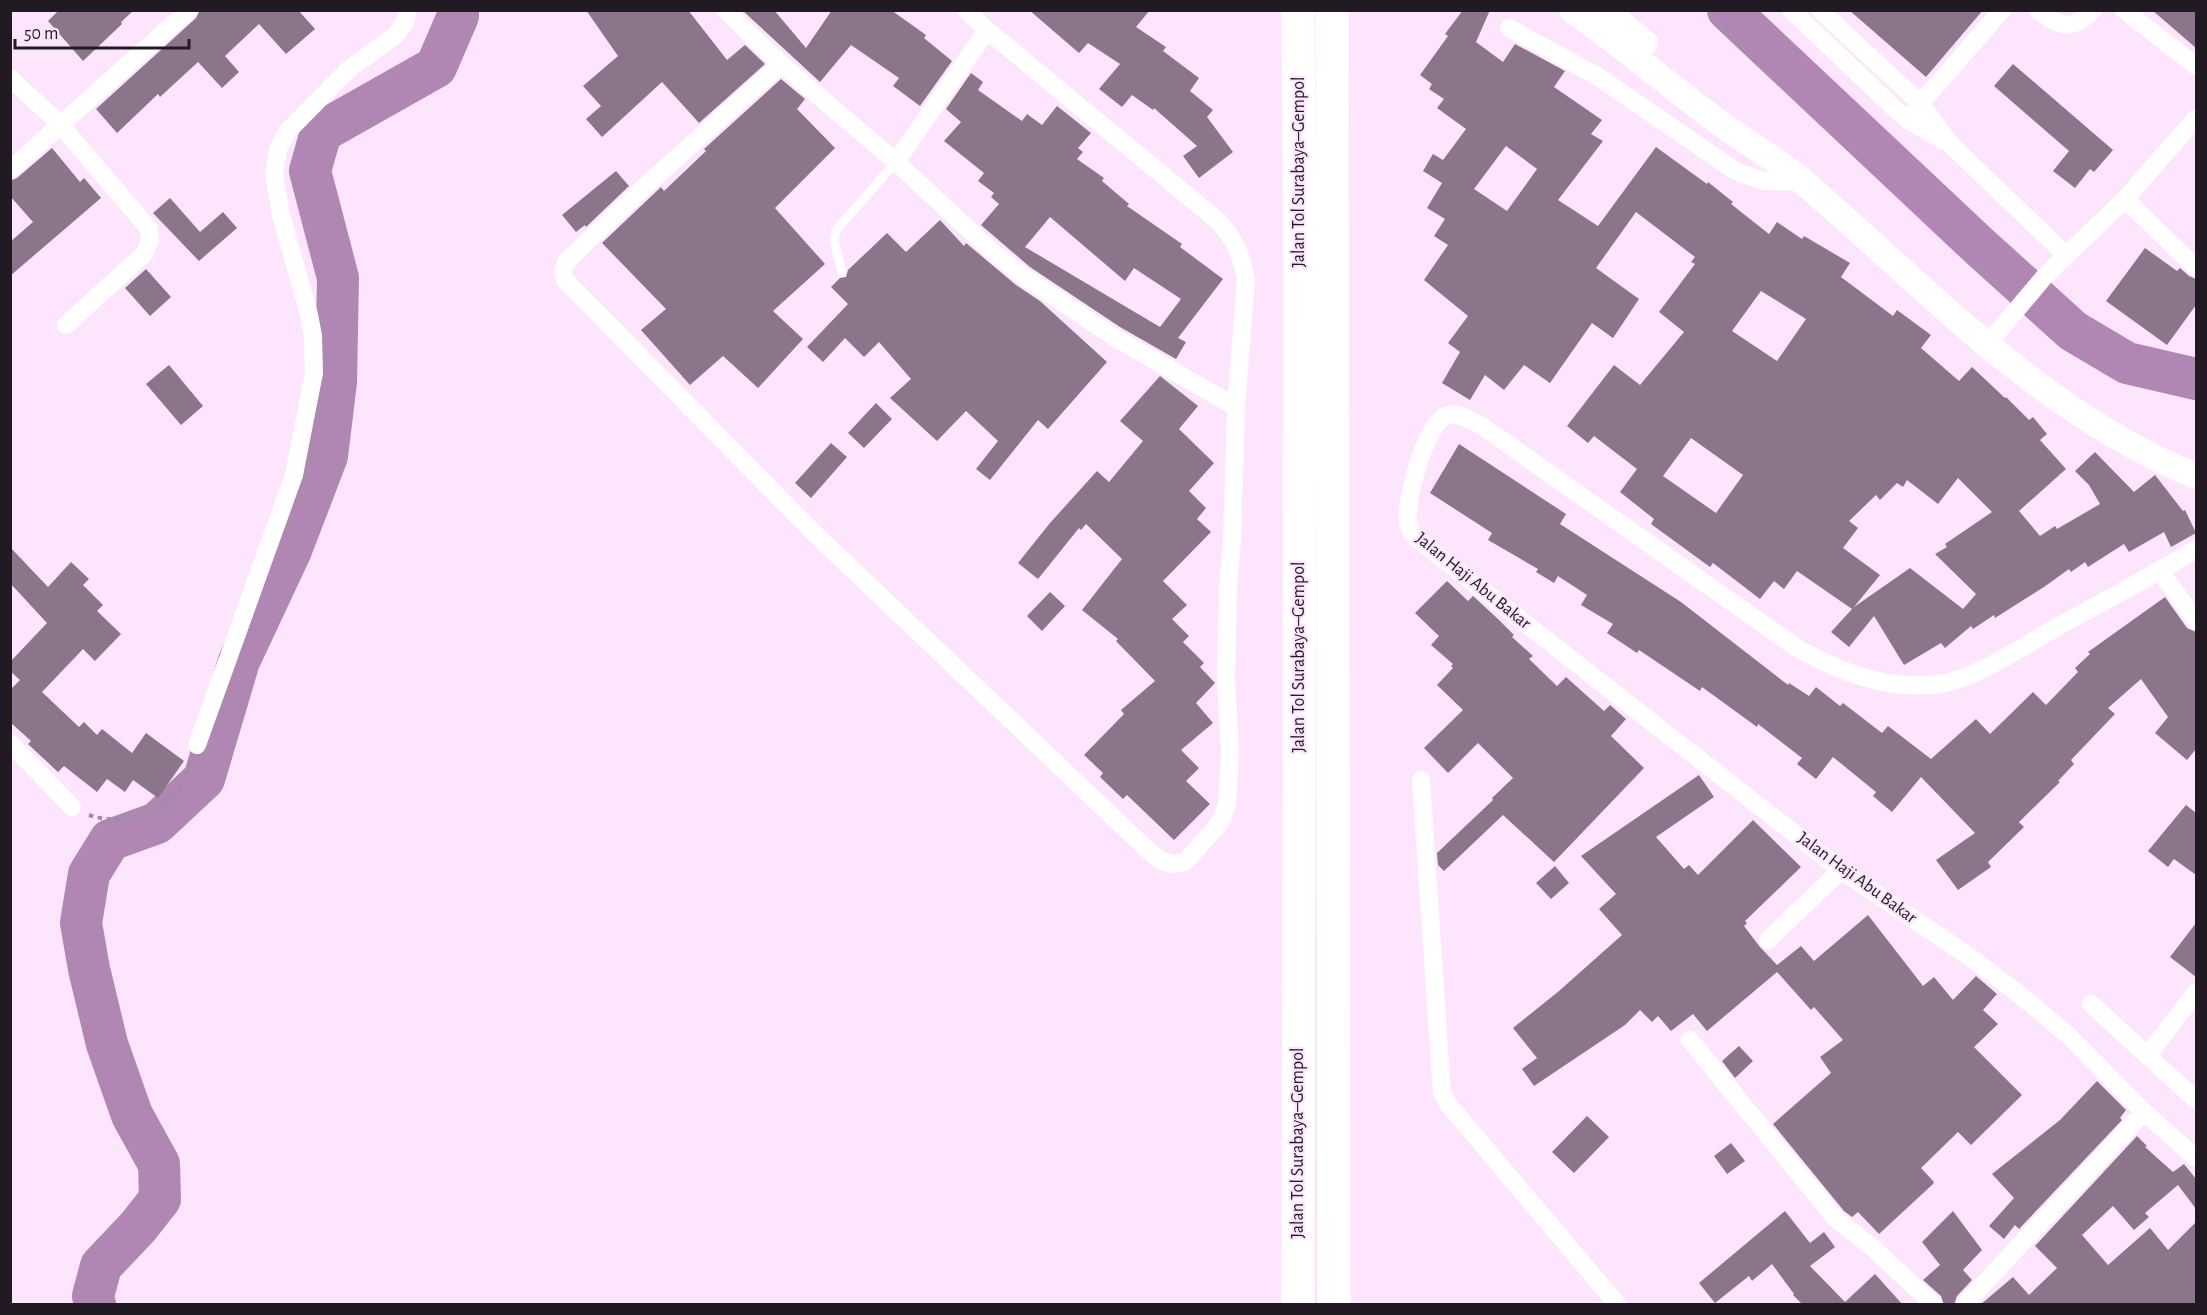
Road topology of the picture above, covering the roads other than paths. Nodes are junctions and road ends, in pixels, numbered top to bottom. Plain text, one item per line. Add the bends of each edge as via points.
1 (189, 10) edge
2 (408, 10) edge
3 (725, 10) edge
4 (966, 10) edge
5 (1298, 10) edge
6 (1332, 10) edge
7 (1572, 10) edge
8 (1605, 10) edge
9 (1791, 10) edge
10 (1820, 10) edge
11 (2002, 10) edge
12 (2038, 10) edge
13 (2093, 10) edge
14 (2124, 10) edge
15 (1509, 28) dead end
16 (987, 30) junction
17 (781, 64) junction
18 (2196, 66) edge
19 (10, 78) edge
20 (1695, 93) junction
21 (1921, 104) junction
22 (2196, 118) edge
23 (1906, 119) junction
24 (60, 124) junction
25 (1951, 145) junction
26 (900, 156) junction
27 (10, 170) edge
28 (1803, 182) junction
29 (2125, 199) junction
30 (2067, 256) junction
31 (2196, 268) edge
32 (842, 272) dead end
33 (66, 325) dead end
34 (1993, 338) junction
35 (1236, 407) junction
36 (2196, 476) edge
37 (2196, 549) edge
38 (2160, 571) junction
39 (2196, 621) edge
40 (10, 743) edge
41 (197, 745) road end
42 (1421, 780) dead end
43 (72, 807) road end
44 (1841, 870) junction
45 (1768, 939) dead end
46 (2196, 992) edge
47 (2091, 1004) dead end
48 (1690, 1040) dead end
49 (2147, 1056) junction
50 (2196, 1101) edge
51 (2144, 1112) junction
52 (2196, 1158) edge
53 (1298, 1305) edge
54 (1334, 1305) edge
55 (1617, 1305) edge
56 (1933, 1305) edge
57 (1965, 1305) edge

1 - 24 street
2 - 41 street via 396,35 348,70 287,132 278,149 274,174 281,215 309,315 314,374 294,475
3 - 17 street
4 - 16 street
5 - 53 highway, Jalan Tol Surabaya–Gempol
6 - 54 highway, Jalan Tol Surabaya–Gempol
7 - 20 street
8 - 20 street
9 - 23 street
10 - 21 street
11 - 21 street
12 - 13 street via 2064,25 2081,22
14 - 18 street
15 - 28 street via 1597,76 1737,172 1764,180
16 - 26 street
16 - 35 street via 1218,221 1233,239 1246,280
17 - 26 street
17 - 35 street via 566,262 565,280 819,539 1135,838 1170,864 1186,861 1220,823 1227,804 1230,753 1226,681
19 - 24 street
20 - 28 street via 1725,126
21 - 23 street
21 - 25 street
22 - 29 street
23 - 25 street
24 - 27 street
24 - 33 street via 149,229 150,235 144,254
25 - 30 street
26 - 32 lane via 836,230 834,240
26 - 35 street via 992,251 1023,276 1114,337
28 - 34 street
29 - 30 street
29 - 31 street
30 - 34 street
34 - 36 street via 2094,424 2155,459
37 - 38 street, Jalan Haji Abu Bakar
38 - 39 street
38 - 44 street, Jalan Haji Abu Bakar via 1956,681 1908,686 1882,682 1851,674 1797,648 1479,424 1455,414 1441,418 1420,457 1409,500 1408,522 1416,538
40 - 43 street
42 - 55 street via 1442,1093
44 - 45 street
44 - 51 street, Jalan Haji Abu Bakar via 2020,995 2069,1036
46 - 49 street
47 - 49 street
48 - 56 street via 1836,1219
49 - 50 street
51 - 52 street, Jalan Haji Abu Bakar
51 - 57 street

